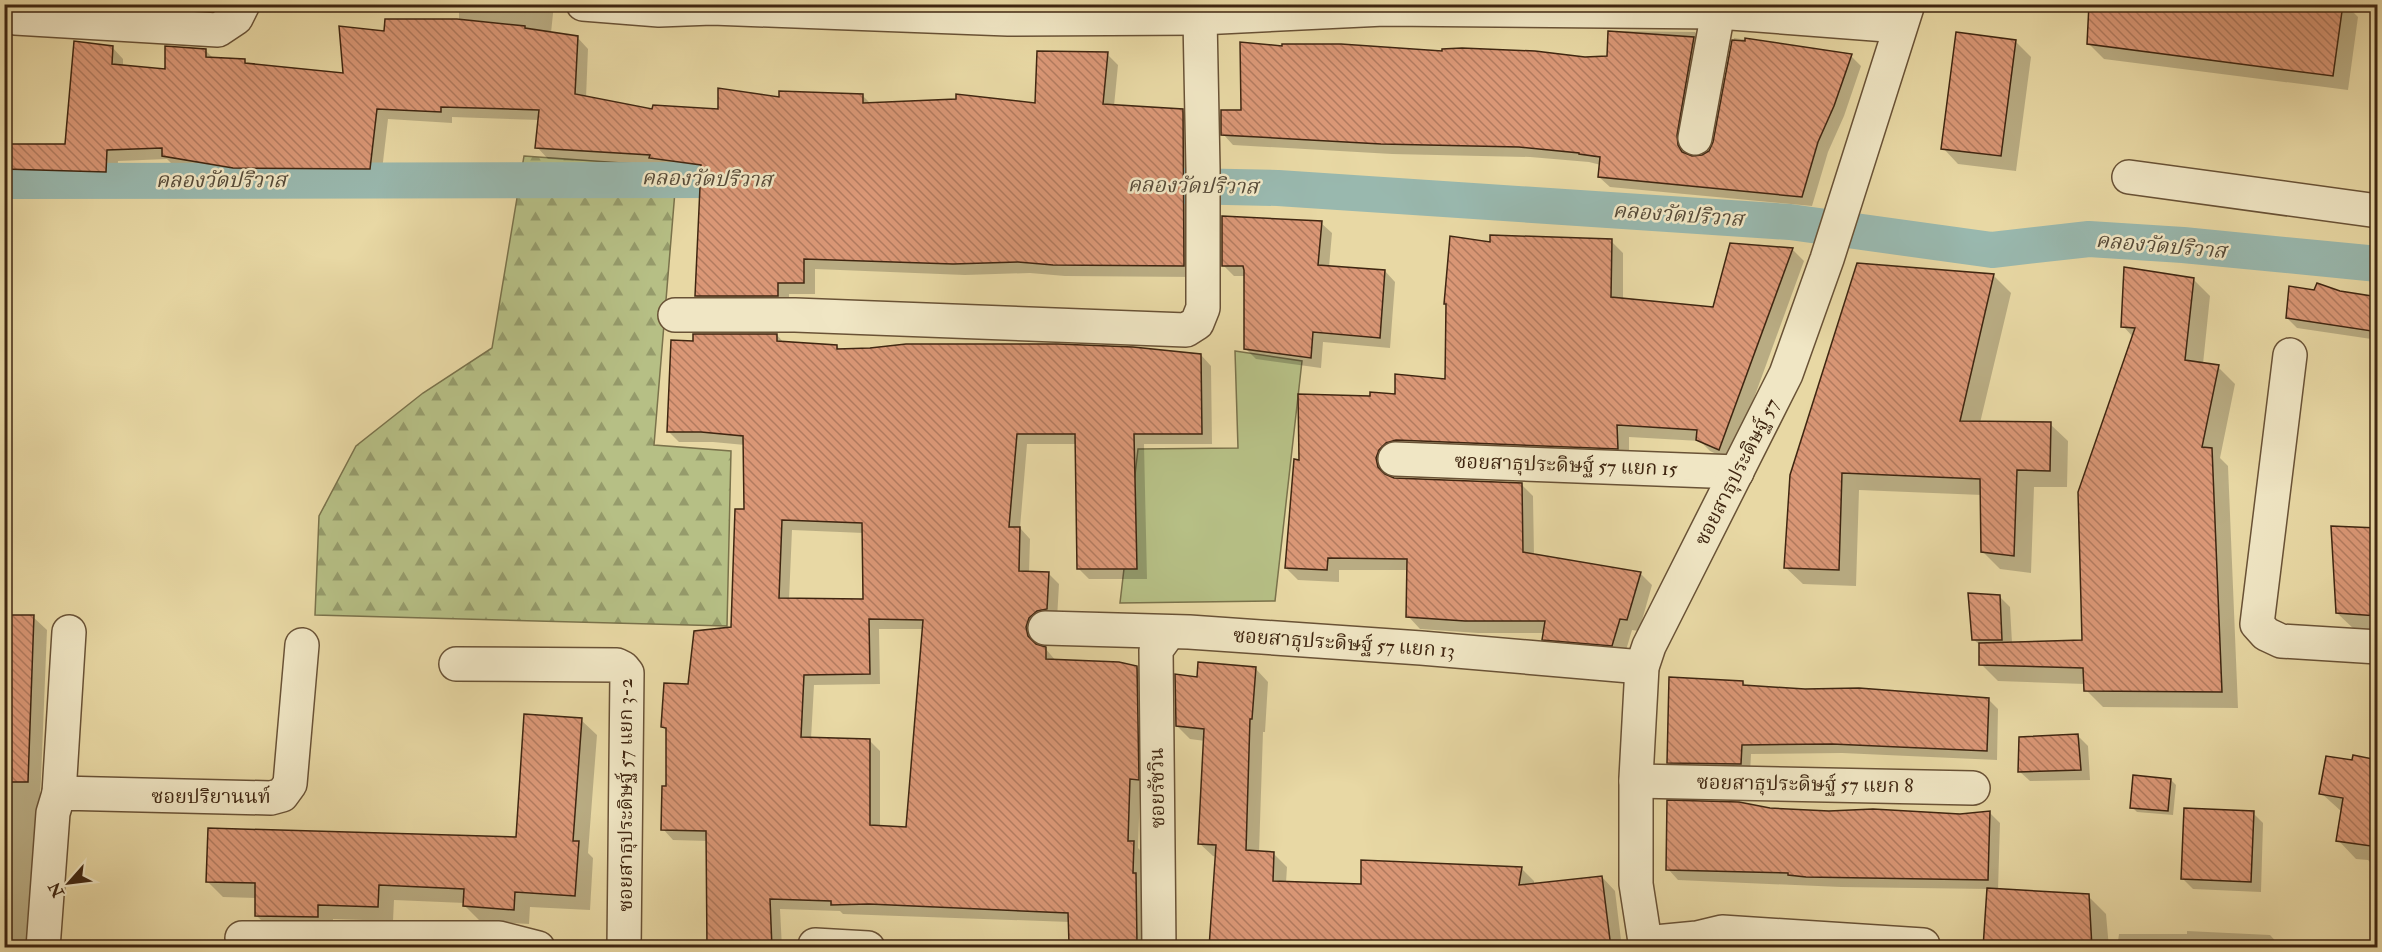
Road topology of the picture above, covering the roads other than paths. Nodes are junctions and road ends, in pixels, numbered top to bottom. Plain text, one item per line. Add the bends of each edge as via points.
1 (243, 4) edge
2 (583, 4) edge
3 (659, 8) edge
4 (1718, 12) junction
5 (1904, 15) edge
6 (1215, 17) junction
7 (15, 18) dead end
8 (1695, 138) dead end
9 (2129, 177) dead end
10 (2378, 211) edge
11 (675, 315) dead end
12 (2290, 355) dead end
13 (1395, 459) dead end
14 (1737, 472) junction
15 (1045, 628) dead end
16 (69, 632) dead end
17 (1169, 632) junction
18 (302, 645) dead end
19 (2378, 647) edge
20 (456, 664) dead end
21 (1642, 667) junction
22 (1636, 781) junction
23 (1973, 788) dead end
24 (59, 794) junction
25 (242, 938) dead end
26 (815, 945) dead end
27 (1646, 945) edge
28 (1923, 945) dead end
29 (43, 948) edge
30 (538, 948) edge
31 (624, 948) edge
32 (868, 948) edge
33 (1159, 948) edge

1 - 7 street via 236,18 218,30
2 - 3 street
3 - 6 street via 1008,19
4 - 5 street
4 - 6 street via 1384,9
4 - 8 street
5 - 14 street, ซอยสาธุประดิษฐ์ 57 via 1827,259 1786,374
6 - 11 street via 1203,169 1203,308 1197,323 1186,330 795,315
9 - 10 street
12 - 19 street via 2257,624 2266,634 2282,641
13 - 14 street, ซอยสาธุประดิษฐ์ 57 แยก 15
14 - 21 street, ซอยสาธุประดิษฐ์ 57
15 - 17 street, ซอยสาธุประดิษฐ์ 57 แยก 13
16 - 24 street
17 - 21 street, ซอยสาธุประดิษฐ์ 57 แยก 13
17 - 33 street, ซอยรัชวิน via 1155,650
18 - 24 street, ซอยปริยานนท์ via 290,784 282,795 271,798
20 - 31 street, ซอยสาธุประดิษฐ์ 57 แยก 3-2 via 617,665 627,673
21 - 22 street, ซอยสาธุประดิษฐ์ 57
22 - 23 street, ซอยสาธุประดิษฐ์ 57 แยก 8
22 - 27 street, ซอยสาธุประดิษฐ์ 57 via 1636,884
24 - 29 street via 53,813
25 - 30 street via 499,938
26 - 32 street
27 - 28 street via 1722,932

